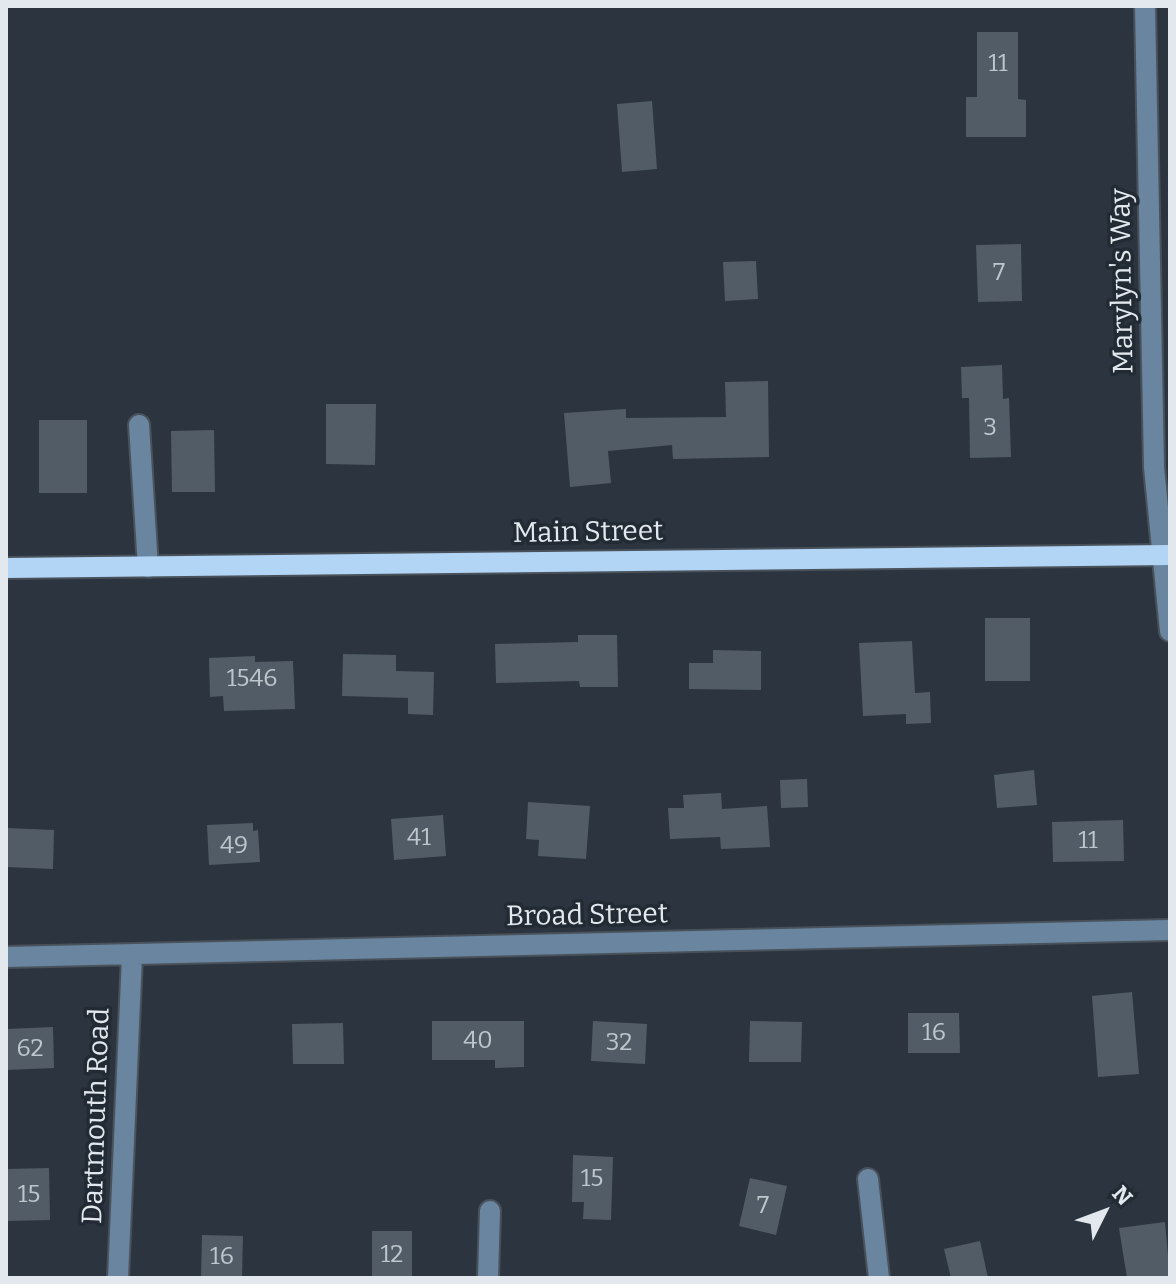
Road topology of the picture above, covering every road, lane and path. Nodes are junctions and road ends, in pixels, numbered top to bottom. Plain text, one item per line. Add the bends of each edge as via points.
1 (1145, 6) edge
2 (139, 425) dead end
3 (1166, 555) edge
4 (148, 567) junction
5 (6, 568) edge
6 (1170, 631) edge
7 (1170, 930) edge
8 (132, 956) junction
9 (6, 957) edge
10 (868, 1179) dead end
11 (490, 1211) dead end
12 (118, 1278) edge
13 (488, 1278) edge
14 (879, 1278) edge

1 - 3 street, Marylyn's Way via 1154,467
2 - 4 street
3 - 4 main road, Main Street
3 - 6 street, Marylyn's Way
4 - 5 main road, Main Street
7 - 8 street, Broad Street
8 - 9 street, Broad Street
8 - 12 street, Dartmouth Road
10 - 14 street
11 - 13 street

